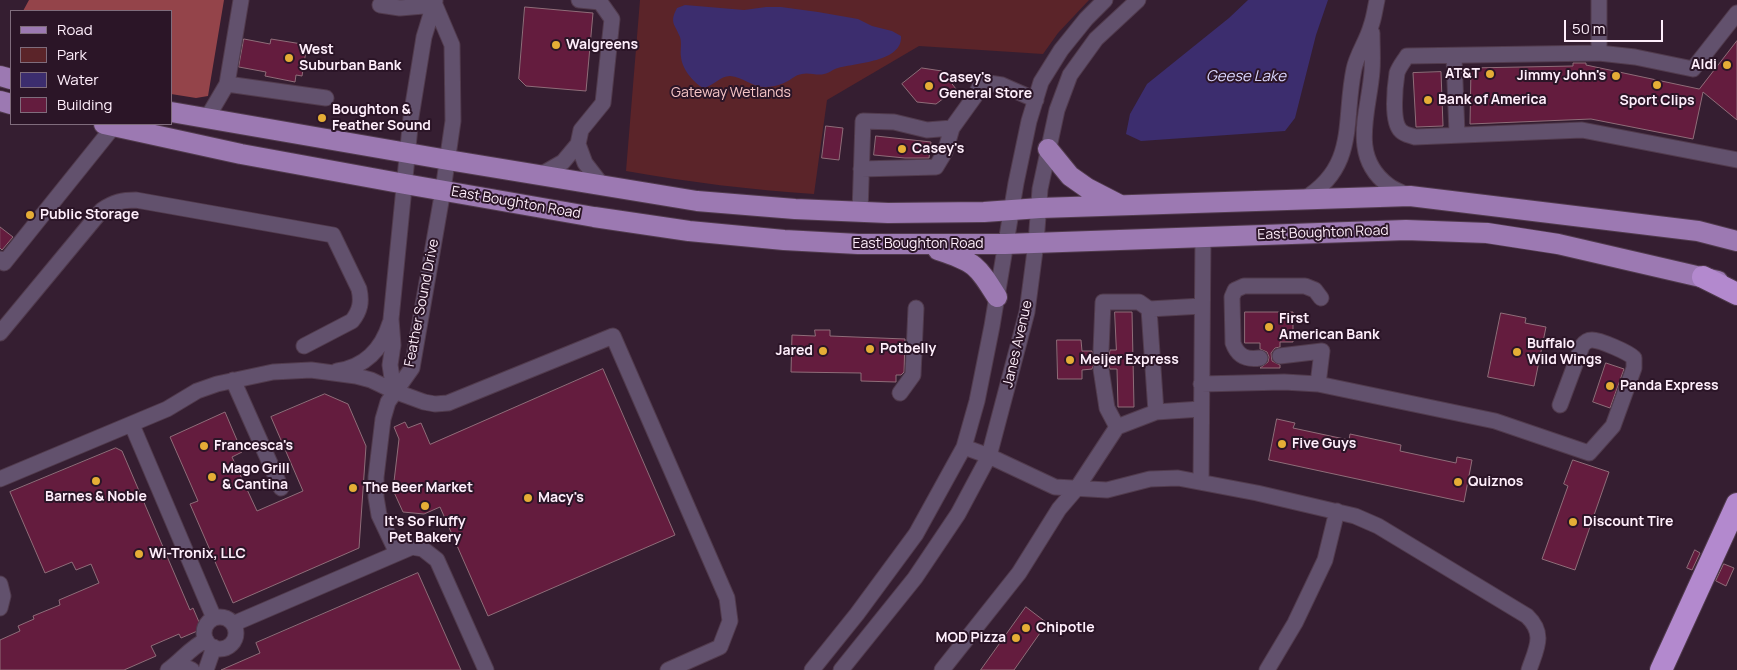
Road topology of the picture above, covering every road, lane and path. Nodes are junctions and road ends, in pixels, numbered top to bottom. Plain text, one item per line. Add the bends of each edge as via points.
1 (241, 0) edge
2 (579, 0) edge
3 (1105, 0) edge
4 (1138, 0) edge
5 (1377, 0) edge
6 (1599, 0) edge
7 (435, 2) edge
8 (380, 5) dead end
9 (1737, 13) edge
10 (1371, 26) junction
11 (1600, 53) junction
12 (1454, 56) junction
13 (227, 84) junction
14 (326, 98) dead end
15 (1036, 100) junction
16 (172, 112) edge
17 (207, 118) junction
18 (109, 125) edge
19 (952, 128) junction
20 (1457, 134) junction
21 (578, 144) junction
22 (1048, 148) junction
23 (408, 153) junction
24 (448, 160) junction
25 (1737, 160) edge
26 (861, 168) junction
27 (542, 174) junction
28 (405, 184) junction
29 (602, 184) junction
30 (443, 190) junction
31 (1410, 196) junction
32 (1304, 199) junction
33 (1122, 206) junction
34 (1040, 208) junction
35 (1012, 209) junction
36 (860, 212) junction
37 (1203, 237) junction
38 (1737, 241) edge
39 (1036, 243) junction
40 (920, 244) junction
41 (1005, 244) junction
42 (1, 265) edge
43 (1703, 277) junction
44 (1737, 285) edge
45 (1737, 294) edge
46 (997, 297) junction
47 (1322, 298) dead end
48 (1202, 306) junction
49 (916, 308) dead end
50 (1149, 309) junction
51 (392, 319) junction
52 (0, 333) edge
53 (304, 346) dead end
54 (1101, 351) dead end
55 (1280, 356) dead end
56 (1260, 358) dead end
57 (1101, 369) dead end
58 (332, 372) junction
59 (233, 380) junction
60 (1202, 384) junction
61 (1318, 384) junction
62 (394, 391) junction
63 (900, 393) dead end
64 (1560, 405) dead end
65 (1201, 409) junction
66 (1156, 412) junction
67 (132, 424) junction
68 (1117, 426) junction
69 (964, 447) junction
70 (989, 456) junction
71 (0, 479) edge
72 (1200, 482) junction
73 (281, 488) dead end
74 (1077, 488) junction
75 (1737, 504) edge
76 (1337, 511) junction
77 (397, 553) junction
78 (0, 584) edge
79 (0, 608) edge
80 (214, 618) junction
81 (233, 624) junction
82 (210, 644) junction
83 (173, 667) edge
84 (192, 670) edge
85 (206, 670) edge
86 (486, 670) edge
87 (668, 670) edge
88 (812, 670) edge
89 (841, 670) edge
90 (942, 670) edge
91 (1267, 670) edge
92 (1529, 670) edge
93 (1661, 670) edge

1 - 13 street
2 - 21 street via 600,2 612,19 603,103 581,130
3 - 15 street, Janes Avenue via 1061,50 1041,82
4 - 22 street, Janes Avenue via 1096,39 1070,75
5 - 10 street
6 - 11 street
7 - 8 street via 400,8
7 - 23 street, Feather Sound Drive via 424,37
7 - 24 street, Feather Sound Drive via 452,45 453,120
9 - 11 street via 1693,69
10 - 31 street via 1372,70 1363,138 1367,160 1390,186
10 - 32 street via 1354,68 1342,157 1317,191
11 - 12 street
12 - 20 street
12 - 20 street via 1407,56 1398,71 1394,112 1400,131 1406,135
13 - 14 street
13 - 17 street
15 - 19 street via 1002,85 982,82
15 - 35 street, Janes Avenue
16 - 17 main road
17 - 23 main road
18 - 28 main road, East Boughton Road
18 - 42 street
19 - 26 street via 945,152 936,167
19 - 26 street via 928,130 894,122 863,121
20 - 25 street via 1582,130
21 - 27 street via 563,162
21 - 29 street via 585,162
22 - 33 main road via 1070,176
22 - 34 street, Janes Avenue via 1040,189
23 - 24 main road
23 - 28 street, Feather Sound Drive
24 - 27 main road
24 - 30 street, Feather Sound Drive
26 - 36 street
27 - 29 main road
28 - 30 main road, East Boughton Road
28 - 51 street, Feather Sound Drive
29 - 36 main road via 697,201
30 - 40 main road, East Boughton Road via 689,231 784,240
30 - 62 street, Feather Sound Drive via 412,368
31 - 32 main road
31 - 38 main road via 1698,231
32 - 33 main road
33 - 34 main road
34 - 35 main road
34 - 39 street, Janes Avenue
35 - 36 main road
35 - 41 street, Janes Avenue
37 - 39 main road, East Boughton Road
37 - 43 main road, East Boughton Road via 1406,230 1487,233 1558,244
37 - 48 street
39 - 41 main road, East Boughton Road
39 - 70 street, Janes Avenue via 1027,312
40 - 41 main road, East Boughton Road
40 - 46 main road via 974,265
41 - 46 street, Janes Avenue
43 - 44 main road, East Boughton Road
43 - 45 highway
46 - 69 street, Janes Avenue via 977,401
47 - 56 street via 1305,286 1244,286 1235,290 1232,297 1235,349 1248,359
48 - 50 street
48 - 60 street
49 - 63 street via 913,375
50 - 54 street via 1139,302 1103,302
50 - 66 street
51 - 58 street via 386,336 371,356 348,370
51 - 62 street, Feather Sound Drive via 390,365
52 - 53 street via 102,210 112,203 136,200 333,235 359,289 361,306 352,322
55 - 61 street via 1322,351
57 - 68 street via 1107,408
58 - 59 street via 273,372
58 - 62 street via 371,380
59 - 67 street via 197,391
59 - 73 street
60 - 61 street
60 - 65 street
61 - 64 street via 1495,421 1589,453 1612,426 1634,368 1634,358 1595,340 1587,341 1582,346
62 - 77 street via 383,418 376,497 379,515
62 - 87 street via 424,402 448,403 613,336 727,598 730,621 720,647
65 - 66 street
65 - 72 street
66 - 68 street
67 - 71 street
67 - 80 street
68 - 74 street
69 - 70 street
69 - 88 street, Janes Avenue via 916,534
70 - 74 street via 1055,486
70 - 89 street, Janes Avenue via 958,514 919,572
72 - 74 street via 1159,478 1107,490
72 - 76 street
74 - 90 street via 1059,509 1019,573
75 - 93 highway
76 - 91 street via 1324,560 1296,624
76 - 92 street via 1378,526 1527,616 1533,622 1538,638
77 - 81 street
77 - 86 street via 412,547 423,549 437,560
78 - 79 street via 3,596
80 - 81 street via 225,617
80 - 82 street via 204,630
81 - 82 street via 236,633 232,643 224,648
82 - 83 street via 194,648
82 - 85 street
83 - 84 street

